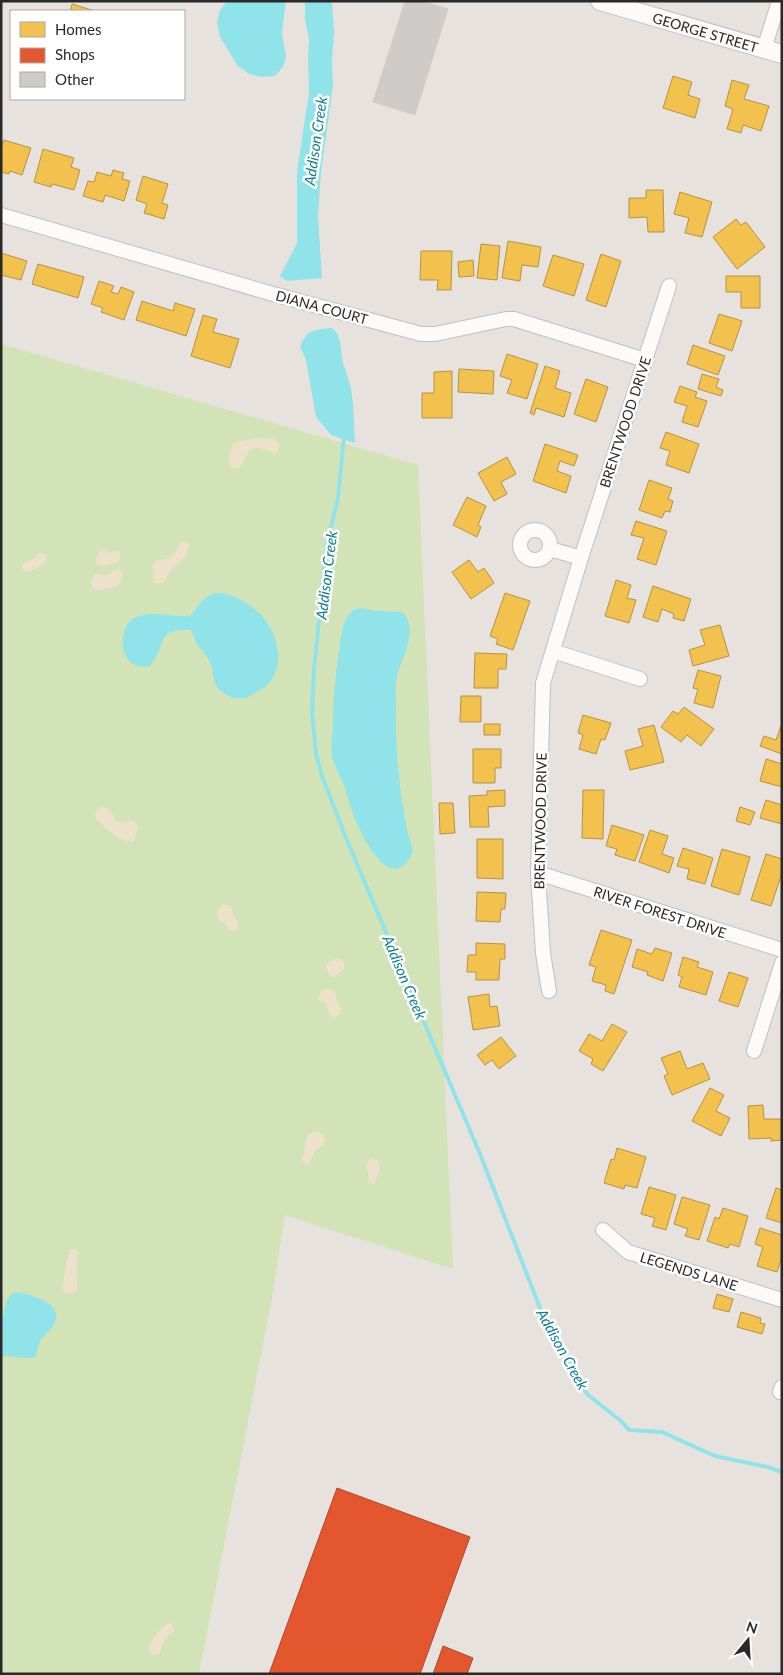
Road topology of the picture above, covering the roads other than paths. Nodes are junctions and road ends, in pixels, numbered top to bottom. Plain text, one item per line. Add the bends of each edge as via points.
1 (600, 1) edge
2 (779, 1) edge
3 (764, 49) junction
4 (782, 54) edge
5 (1, 214) edge
6 (669, 286) dead end
7 (645, 360) junction
8 (550, 549) dead end
9 (581, 558) junction
10 (553, 651) junction
11 (640, 679) dead end
12 (538, 873) junction
13 (782, 950) edge
14 (782, 962) edge
15 (549, 991) dead end
16 (754, 1051) dead end
17 (604, 1230) dead end
18 (782, 1300) edge

1 - 3 street, GEORGE STREET
2 - 3 street
3 - 4 street, GEORGE STREET
5 - 7 street, DIANA COURT via 421,334 514,319
6 - 7 street, BRENTWOOD DRIVE
7 - 9 street, BRENTWOOD DRIVE
8 - 9 street
9 - 10 street, BRENTWOOD DRIVE
10 - 11 street
10 - 12 street, BRENTWOOD DRIVE via 543,683
12 - 13 street, RIVER FOREST DRIVE
12 - 15 street, BRENTWOOD DRIVE
14 - 16 street
17 - 18 street, LEGENDS LANE via 628,1252

